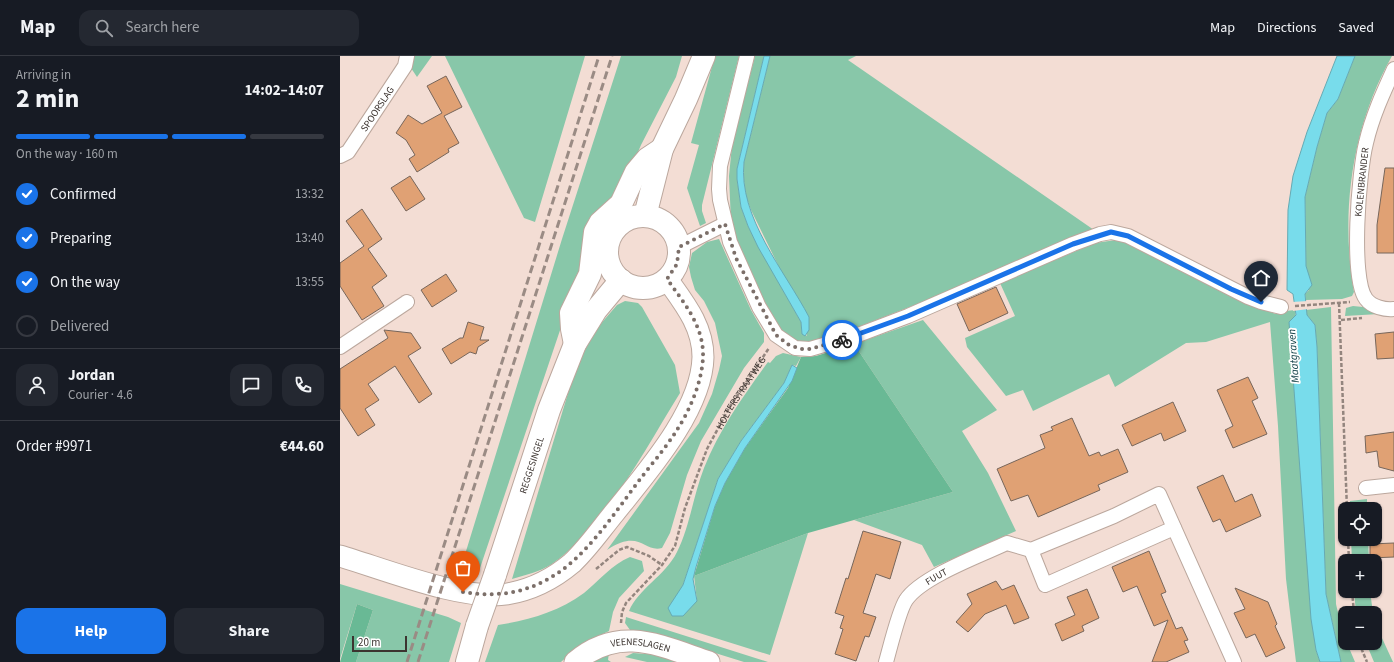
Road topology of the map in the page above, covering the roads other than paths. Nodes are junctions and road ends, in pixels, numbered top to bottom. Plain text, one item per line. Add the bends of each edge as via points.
1 (407, 56) edge
2 (704, 56) edge
3 (747, 56) edge
4 (1394, 69) edge
5 (662, 149) junction
6 (340, 156) edge
7 (645, 216) junction
8 (725, 224) junction
9 (679, 247) junction
10 (667, 279) junction
11 (621, 280) junction
12 (407, 302) dead end
13 (1281, 307) road end
14 (1394, 309) edge
15 (575, 344) junction
16 (340, 347) edge
17 (1394, 485) edge
18 (1366, 488) dead end
19 (1174, 528) junction
20 (1031, 550) junction
21 (340, 556) edge
22 (467, 662) edge
23 (575, 662) edge
24 (709, 662) edge
25 (886, 662) edge
26 (1234, 662) edge

1 - 6 street, SPOORSLAG via 405,66 348,152
2 - 5 main road
3 - 8 street via 720,166 719,189
4 - 14 street, KOLENBRANDER via 1377,107 1365,144 1358,192 1357,236 1360,278 1366,300 1375,306
5 - 7 main road
5 - 15 main road via 647,159 636,172 621,204 600,223 595,232 590,274 571,313
7 - 9 main road via 658,219 668,226 675,235
7 - 11 main road via 624,222 610,239 608,261 613,272
8 - 9 street
8 - 13 street via 736,258 776,335 795,348 818,348 908,316 1073,244 1111,232 1128,236 1248,297
9 - 10 main road via 677,264
10 - 11 main road via 644,288 629,285
10 - 21 main road via 699,329 702,342 701,376 675,433 623,502 572,562 536,585 506,594 489,594 454,590
11 - 15 main road, REGGESINGEL via 596,310
12 - 16 street
15 - 22 main road, REGGESINGEL, bridge via 549,410
17 - 18 street
19 - 20 street via 1159,494 1114,516
19 - 20 street via 1045,585
19 - 26 street
20 - 25 street, FUUT via 1007,543 917,588 905,601
23 - 24 main road, VEENESLAGEN via 593,649 618,641 644,641

